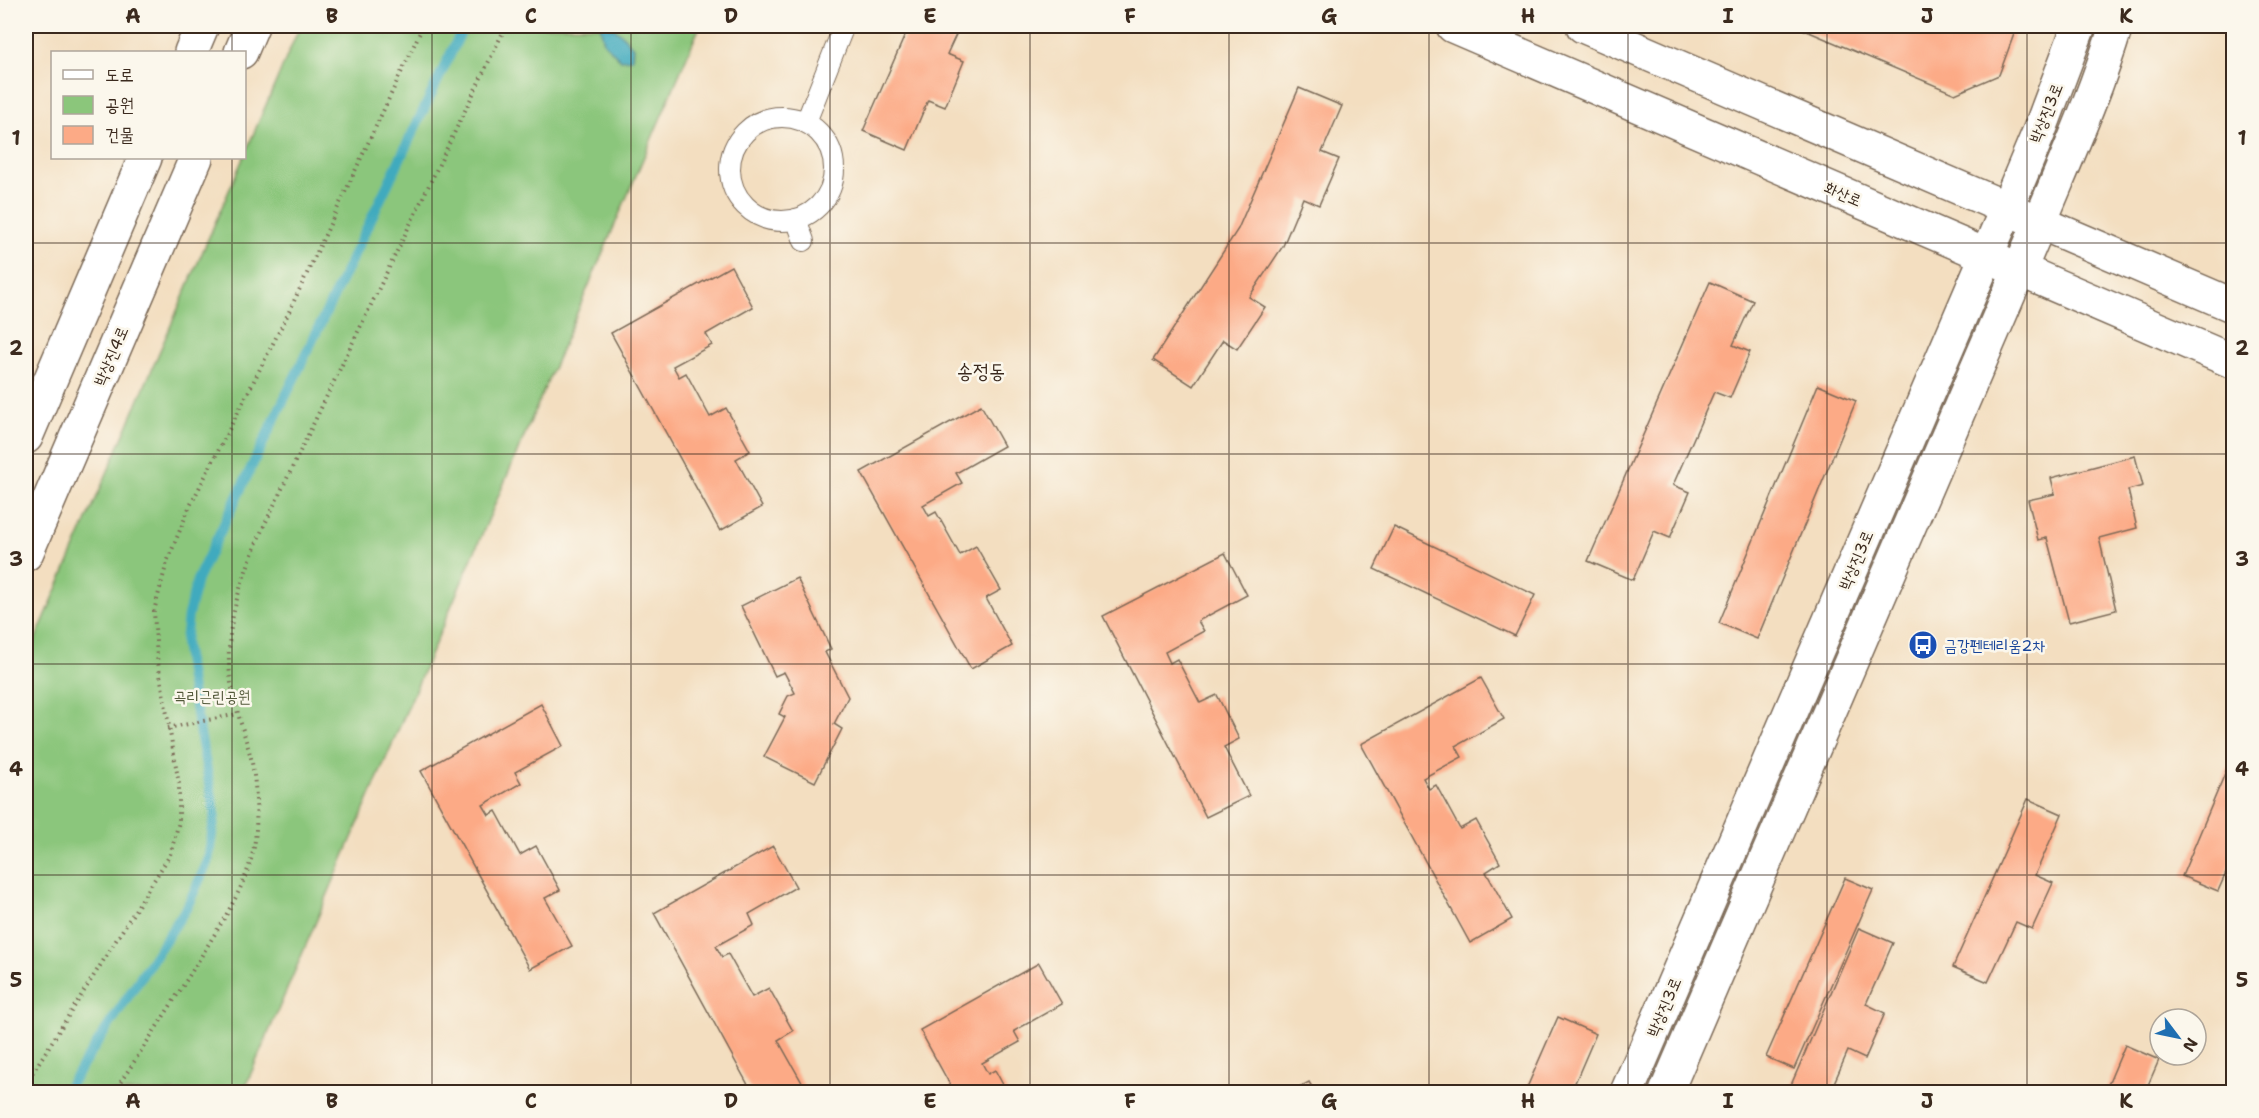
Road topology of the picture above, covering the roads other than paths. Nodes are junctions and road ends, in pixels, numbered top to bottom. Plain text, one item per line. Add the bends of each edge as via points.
1 (202, 26) edge
2 (252, 26) edge
3 (844, 26) edge
4 (1453, 26) edge
5 (1583, 26) edge
6 (2079, 26) edge
7 (2116, 26) edge
8 (191, 51) edge
9 (241, 51) edge
10 (806, 122) junction
11 (146, 159) edge
12 (196, 159) edge
13 (2007, 208) junction
14 (796, 219) junction
15 (2040, 222) junction
16 (804, 241) dead end
17 (1987, 255) junction
18 (2020, 270) junction
19 (2234, 306) edge
20 (2234, 362) edge
21 (26, 437) edge
22 (26, 554) edge
23 (1627, 1092) edge
24 (1666, 1092) edge

1 - 8 street
2 - 9 street
3 - 10 lane
4 - 17 street, 화산로
5 - 13 street
6 - 13 street, 박상진3로
7 - 15 street
10 - 14 lane via 828,144 834,174 822,202
10 - 14 lane via 776,117 761,122 748,130 732,156 731,172 741,201 766,218
11 - 21 street
12 - 22 street, 박상진4로
13 - 15 street
13 - 17 street, 박상진3로
14 - 16 lane
15 - 18 street
15 - 19 street
17 - 18 street, 화산로
17 - 23 street, 박상진3로
18 - 20 street, 화산로
18 - 24 street

